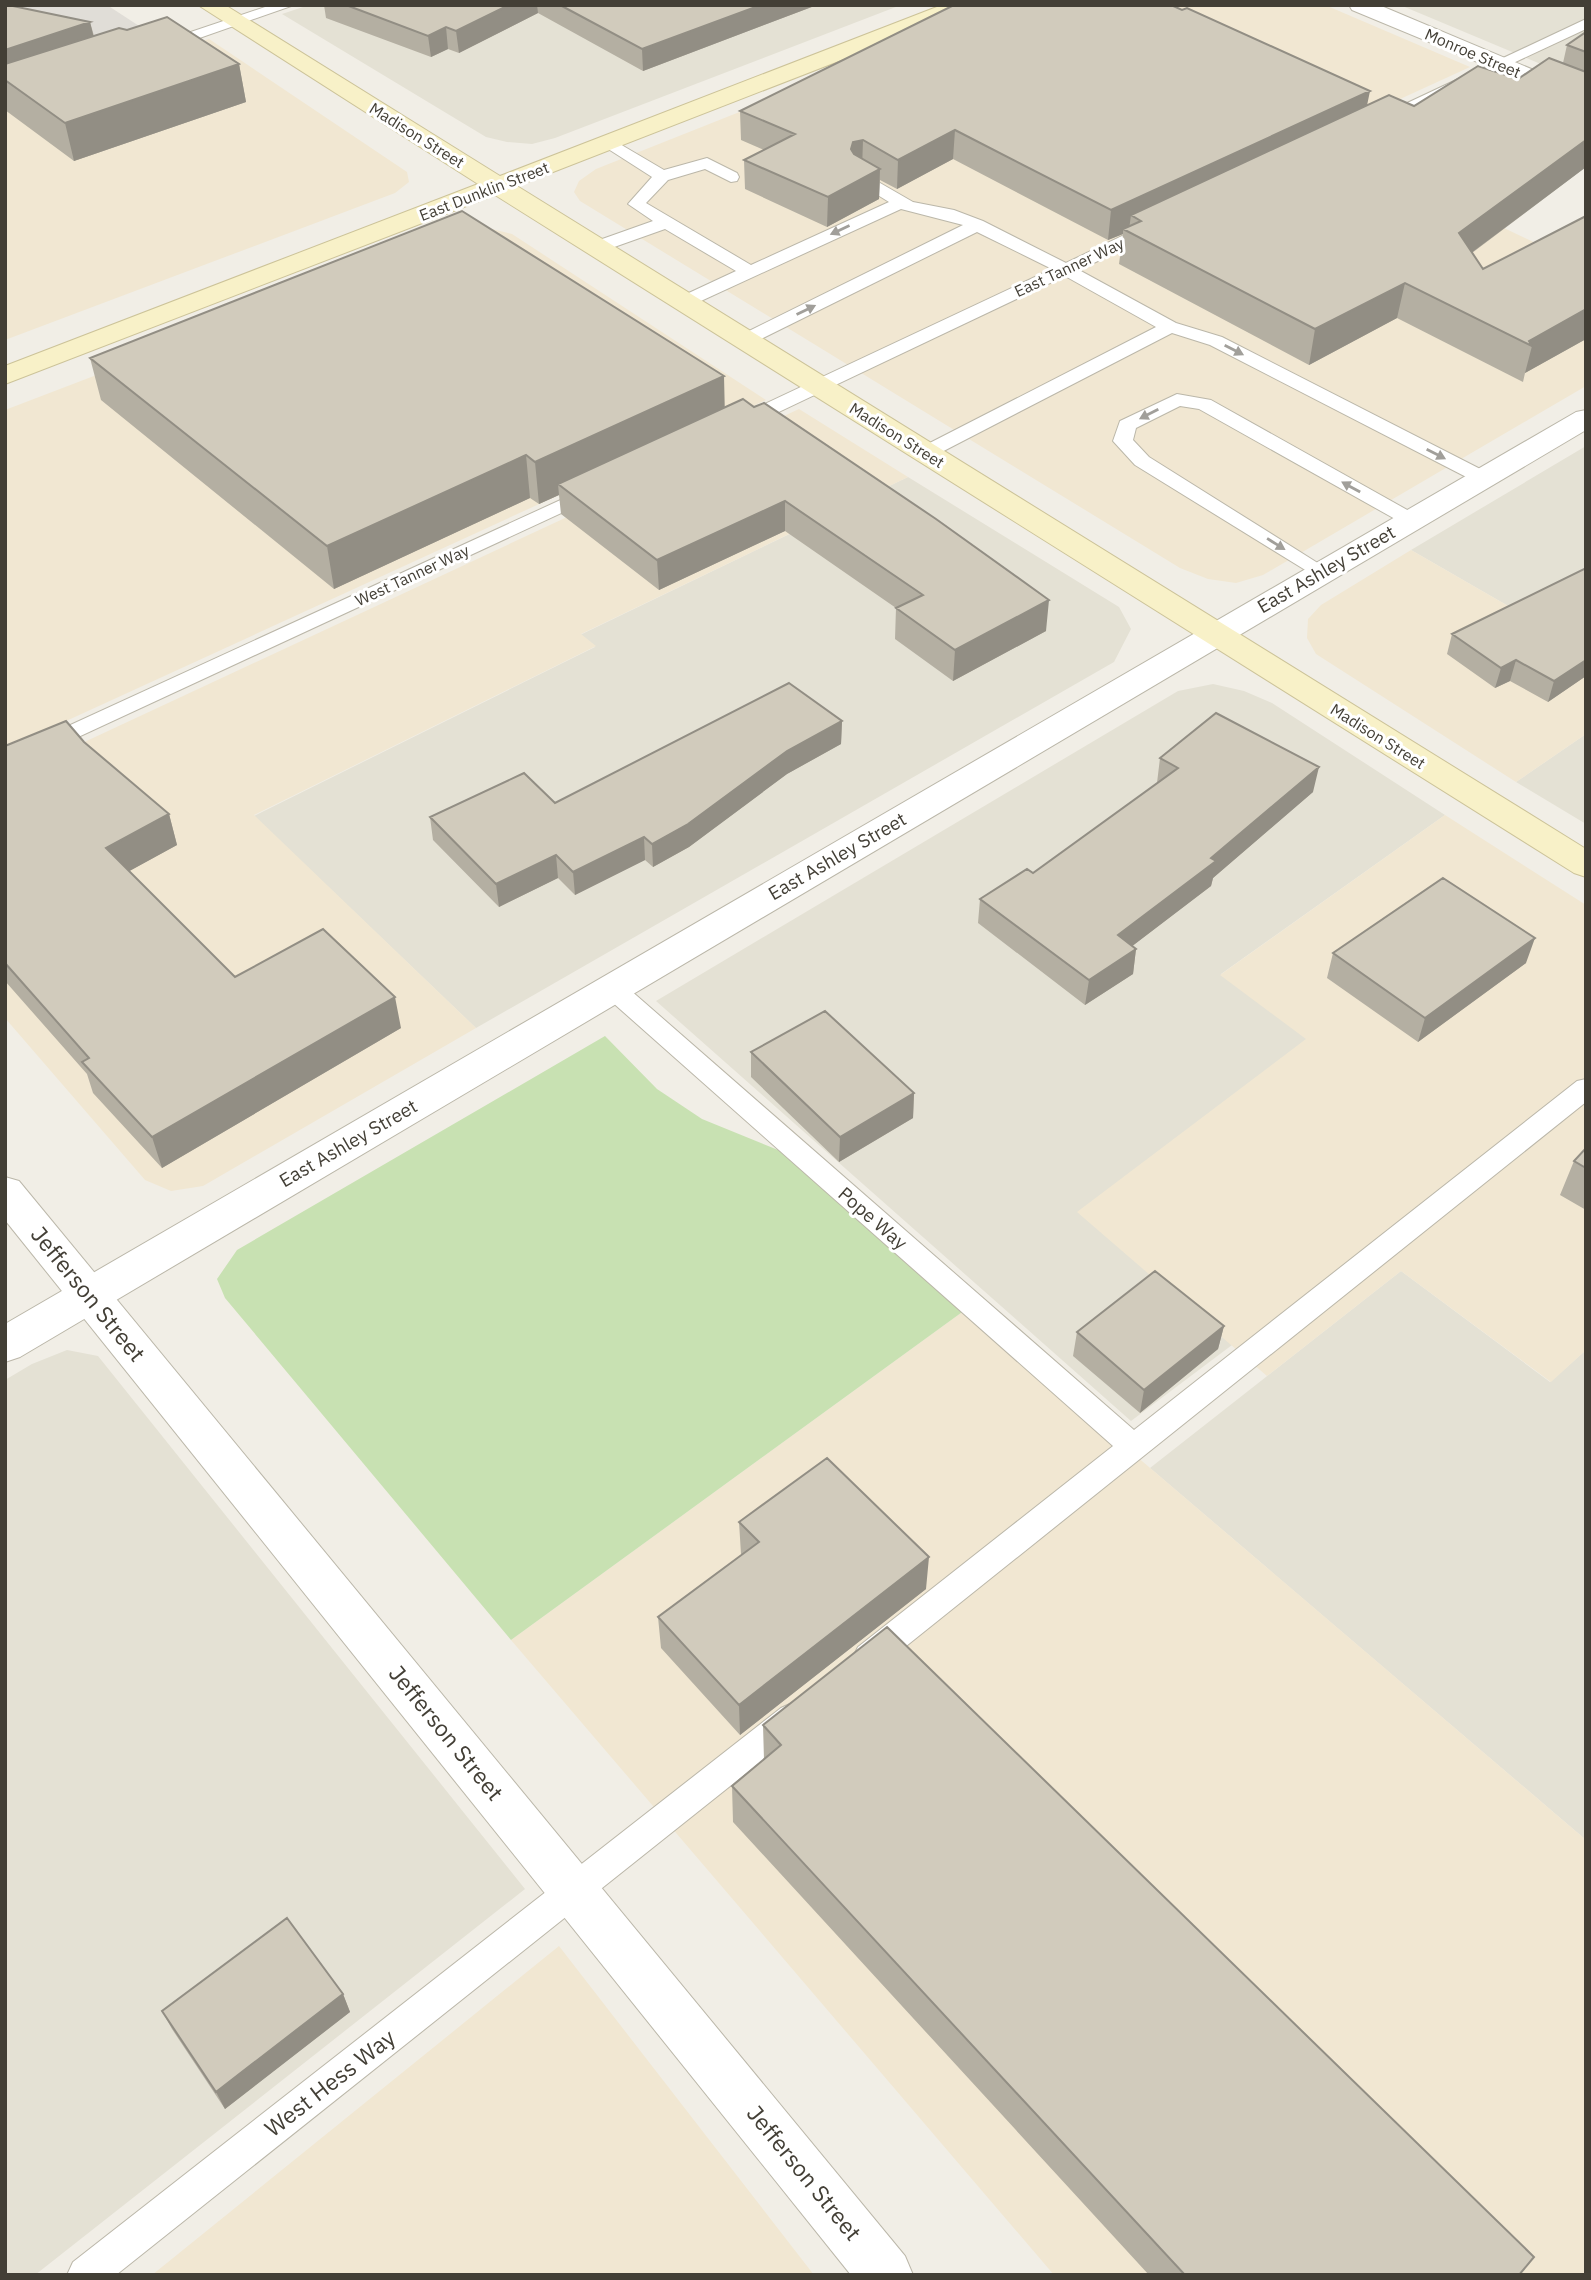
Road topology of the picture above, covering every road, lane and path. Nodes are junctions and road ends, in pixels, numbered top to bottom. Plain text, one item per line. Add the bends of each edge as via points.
1 (209, 5) edge
2 (287, 5) edge
3 (962, 5) edge
4 (1360, 5) edge
5 (236, 22) junction
6 (1586, 23) edge
7 (150, 50) edge
8 (1498, 64) junction
9 (1586, 100) edge
10 (1362, 128) edge
11 (608, 142) junction
12 (662, 176) junction
13 (731, 177) dead end
14 (861, 177) edge
15 (497, 185) junction
16 (902, 202) junction
17 (1177, 216) edge
18 (667, 222) junction
19 (977, 225) junction
20 (597, 247) junction
21 (1065, 269) junction
22 (750, 272) junction
23 (684, 302) junction
24 (1170, 327) junction
25 (745, 340) junction
26 (5, 376) edge
27 (819, 386) junction
28 (1586, 418) edge
29 (719, 433) edge
30 (925, 453) junction
31 (1483, 478) junction
32 (606, 485) edge
33 (1411, 520) junction
34 (1322, 572) junction
35 (1215, 634) junction
36 (5, 764) edge
37 (1586, 865) edge
38 (612, 988) junction
39 (1586, 1088) edge
40 (5, 1192) edge
41 (89, 1295) junction
42 (5, 1345) edge
43 (1134, 1447) junction
44 (843, 1678) edge
45 (811, 1703) edge
46 (574, 1891) junction
47 (86, 2275) edge
48 (886, 2275) edge

1 - 5 main road, Madison Street
2 - 5 lane
3 - 11 main road, East Dunklin Street
4 - 8 street, Monroe Street
5 - 7 lane
5 - 15 main road, Madison Street
6 - 8 lane
8 - 9 street, Monroe Street
8 - 10 lane
11 - 12 lane
11 - 15 main road, East Dunklin Street
12 - 13 lane via 707,163
12 - 18 lane via 636,204
14 - 16 lane
15 - 20 main road, Madison Street
15 - 26 main road, East Dunklin Street
16 - 19 lane
16 -> 22 lane
17 - 21 lane, East Tanner Way
18 - 20 lane
18 - 22 lane
19 - 21 lane
25 -> 19 lane
20 - 23 main road, Madison Street
21 - 24 lane
21 - 27 lane, East Tanner Way
22 - 23 lane
23 - 25 main road, Madison Street
24 - 30 lane
24 -> 31 lane via 1216,341
25 - 27 main road, Madison Street
27 - 29 lane
27 - 30 main road, Madison Street
28 - 31 street, East Ashley Street
30 - 35 main road, Madison Street
31 - 33 street, East Ashley Street
32 - 36 lane, West Tanner Way
33 - 34 street, East Ashley Street
33 -> 34 lane via 1204,404 1177,400 1127,425 1123,441 1142,460
34 - 35 street, East Ashley Street
35 - 37 main road, Madison Street
35 - 38 street, East Ashley Street
38 - 41 street, East Ashley Street
38 - 43 lane, Pope Way
39 - 43 lane
40 - 41 street, Jefferson Street
41 - 42 street, East Ashley Street
41 - 46 street, Jefferson Street
43 - 44 lane
45 - 46 lane
46 - 47 lane, West Hess Way
46 - 48 street, Jefferson Street

